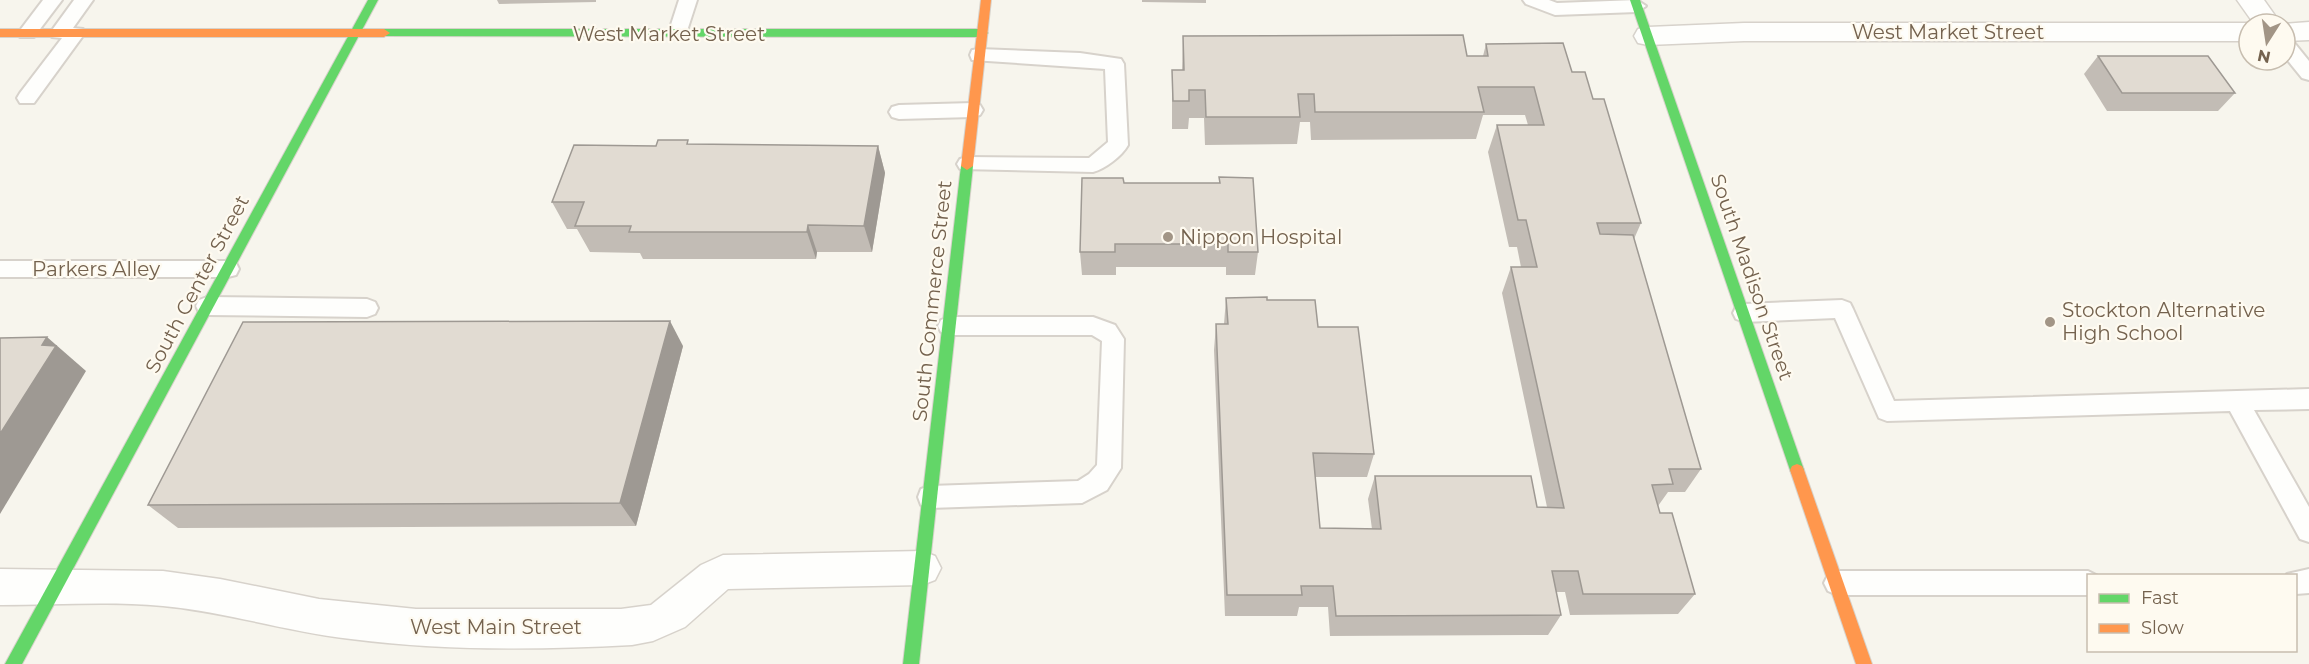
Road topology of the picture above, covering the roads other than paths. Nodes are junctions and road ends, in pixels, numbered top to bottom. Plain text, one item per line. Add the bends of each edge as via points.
1 (53, 0) edge
2 (84, 0) edge
3 (374, 0) edge
4 (688, 0) edge
5 (986, 0) edge
6 (1532, 0) edge
7 (1636, 3) edge
8 (2237, 32) edge
9 (0, 33) edge
10 (27, 33) junction
11 (68, 33) junction
12 (356, 33) junction
13 (981, 33) junction
14 (677, 34) junction
15 (1648, 36) junction
16 (979, 56) junction
17 (2297, 59) edge
18 (2309, 73) edge
19 (27, 98) dead end
20 (973, 110) junction
21 (899, 112) dead end
22 (967, 164) junction
23 (0, 269) edge
24 (228, 269) junction
25 (207, 306) junction
26 (368, 308) dead end
27 (1743, 313) junction
28 (949, 326) junction
29 (2309, 399) edge
30 (2237, 402) junction
31 (930, 497) junction
32 (2309, 531) edge
33 (922, 568) junction
34 (1834, 576) junction
35 (2087, 583) edge
36 (0, 587) edge
37 (55, 588) junction
38 (13, 664) edge
39 (911, 664) edge
40 (1864, 664) edge

1 - 10 lane
2 - 11 lane
3 - 12 street, South Center Street
4 - 14 lane
5 - 13 street, South Commerce Street
6 - 7 lane via 1555,9
7 - 15 street, South Madison Street
8 - 15 street, West Market Street via 1744,32
9 - 10 street, West Market Street
10 - 11 street, West Market Street
11 - 12 street, West Market Street
11 - 19 lane
12 - 14 street, West Market Street
12 - 24 street, South Center Street
13 - 14 street, West Market Street
13 - 16 street, South Commerce Street
15 - 27 street, South Madison Street
16 - 20 street, South Commerce Street
16 - 22 lane via 1114,64 1118,145 1093,165
17 - 18 lane
20 - 21 lane
20 - 22 street, South Commerce Street
22 - 28 street, South Commerce Street
23 - 24 lane, Parkers Alley
24 - 25 street, South Center Street
25 - 26 lane
25 - 37 street, South Center Street
27 - 30 lane via 1842,309 1887,411
27 - 34 street, South Madison Street
28 - 31 street, South Commerce Street
28 - 31 lane via 1093,326 1107,331 1113,339 1109,468 1098,482 1082,492
29 - 30 lane
30 - 32 lane
31 - 33 street, South Commerce Street
33 - 37 street, West Main Street via 723,572 662,620 544,628 435,630 317,617 185,591
33 - 39 street, South Commerce Street
34 - 35 lane
34 - 40 street, South Madison Street
36 - 37 street, West Main Street
37 - 38 street, South Center Street

